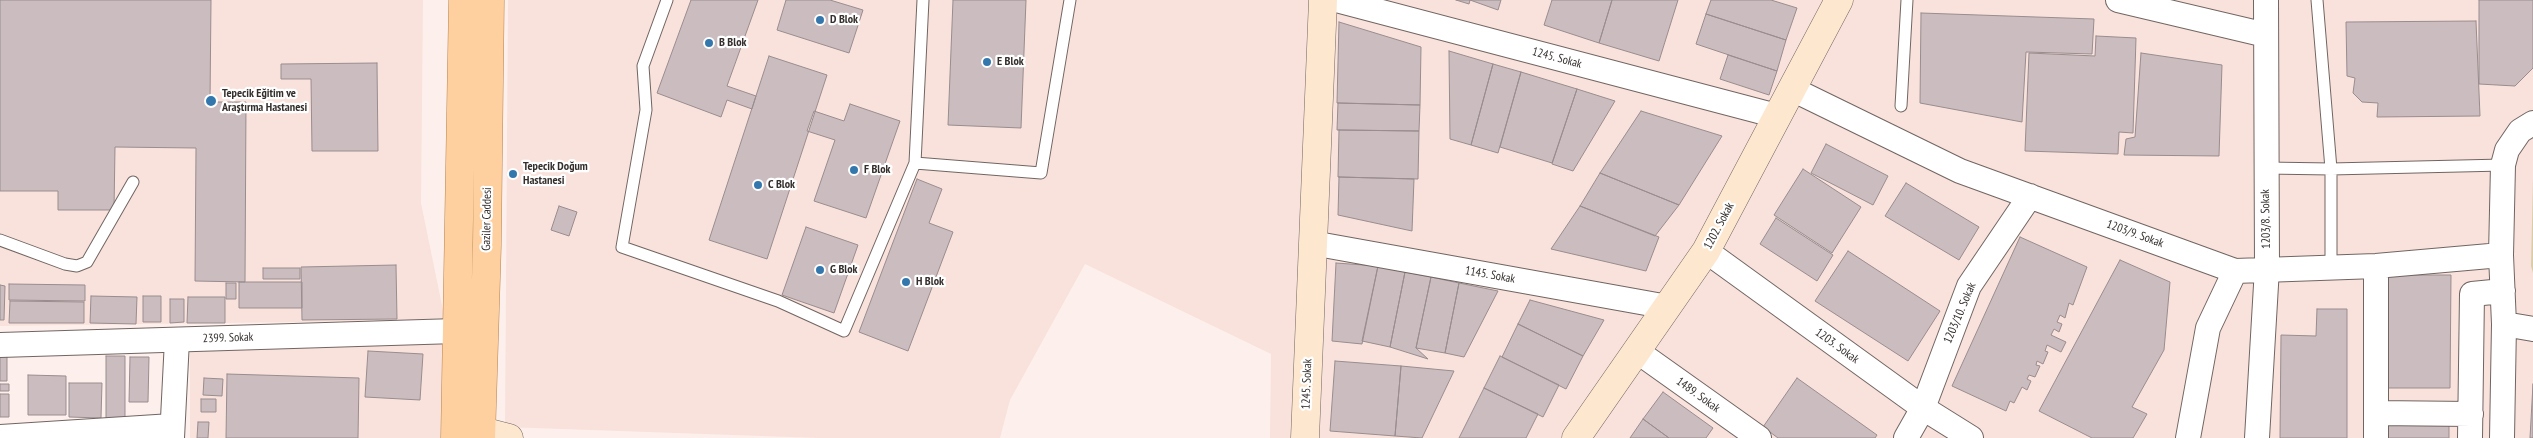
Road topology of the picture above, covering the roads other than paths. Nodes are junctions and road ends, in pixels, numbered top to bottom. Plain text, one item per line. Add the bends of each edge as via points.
1 (463, 0) edge
2 (490, 0) edge
3 (667, 0) edge
4 (923, 0) edge
5 (1070, 0) edge
6 (1323, 0) edge
7 (1336, 0) edge
8 (1839, 0) edge
9 (1907, 0) edge
10 (2118, 0) edge
11 (2266, 0) edge
12 (2317, 0) edge
13 (2266, 35) junction
14 (1792, 89) junction
15 (1901, 106) dead end
16 (1777, 116) junction
17 (2533, 123) edge
18 (915, 163) junction
19 (2503, 165) junction
20 (2266, 168) junction
21 (2331, 169) junction
22 (133, 182) dead end
23 (2030, 196) junction
24 (0, 240) edge
25 (1312, 243) junction
26 (1706, 251) junction
27 (2501, 255) junction
28 (2376, 266) junction
29 (2331, 267) junction
30 (2266, 268) junction
31 (2235, 271) junction
32 (2503, 291) junction
33 (1668, 307) junction
34 (2504, 324) junction
35 (2533, 330) edge
36 (456, 331) junction
37 (177, 340) junction
38 (0, 345) edge
39 (1638, 352) junction
40 (1922, 408) junction
41 (2376, 413) junction
42 (2471, 414) junction
43 (172, 432) edge
44 (482, 434) edge
45 (1745, 434) edge
46 (71, 435) edge
47 (0, 437) edge
48 (455, 438) edge
49 (509, 438) edge
50 (1305, 438) edge
51 (1576, 438) edge
52 (1906, 438) edge
53 (1971, 438) edge
54 (2188, 438) edge
55 (2257, 438) edge
56 (2376, 438) edge
57 (2470, 438) edge
58 (2502, 438) edge

1 - 36 main road
2 - 44 main road, Gaziler Caddesi
3 - 18 lane via 643,66 646,110 622,247 778,301 844,331
4 - 18 lane
5 - 18 lane via 1041,172
6 - 25 street, 1245. Sokak
7 - 16 street, 1245. Sokak
8 - 14 street, 1202. Sokak
9 - 15 lane
10 - 13 street
11 - 13 street, 1203/8. Sokak
12 - 21 lane
13 - 20 street, 1203/8. Sokak
14 - 16 street, 1202. Sokak
14 - 23 street, 1203/9. Sokak via 1960,171
16 - 26 street, 1202. Sokak
17 - 19 street via 2520,132 2507,150
19 - 21 lane
19 - 27 street
20 - 21 lane
20 - 30 street, 1203/8. Sokak
21 - 29 lane
22 - 24 lane via 87,262 77,266 65,264
23 - 31 street, 1203/9. Sokak
23 - 40 street, 1203/10. Sokak via 1969,286
25 - 33 street, 1145. Sokak
25 - 50 street, 1245. Sokak
26 - 33 street, 1202. Sokak
26 - 40 street, 1203. Sokak
27 - 28 street, 1203/9. Sokak
27 - 32 street
28 - 29 street, 1203/9. Sokak
28 - 41 street
29 - 30 street, 1203/9. Sokak
30 - 31 street, 1203/9. Sokak
30 - 55 street, 1203/8. Sokak
31 - 54 street via 2208,328
32 - 34 street
32 - 42 street via 2472,294
33 - 39 street, 1202. Sokak
34 - 35 street
34 - 58 street
36 - 37 street, 2399. Sokak
36 - 48 main road
37 - 38 street, 2399. Sokak
37 - 43 street
39 - 45 street, 1489. Sokak
39 - 51 street, 1202. Sokak
40 - 52 street, 1203/10. Sokak
40 - 53 street, 1203. Sokak
41 - 42 street
41 - 56 street
42 - 57 street
43 - 46 street
44 - 49 street
46 - 47 street

